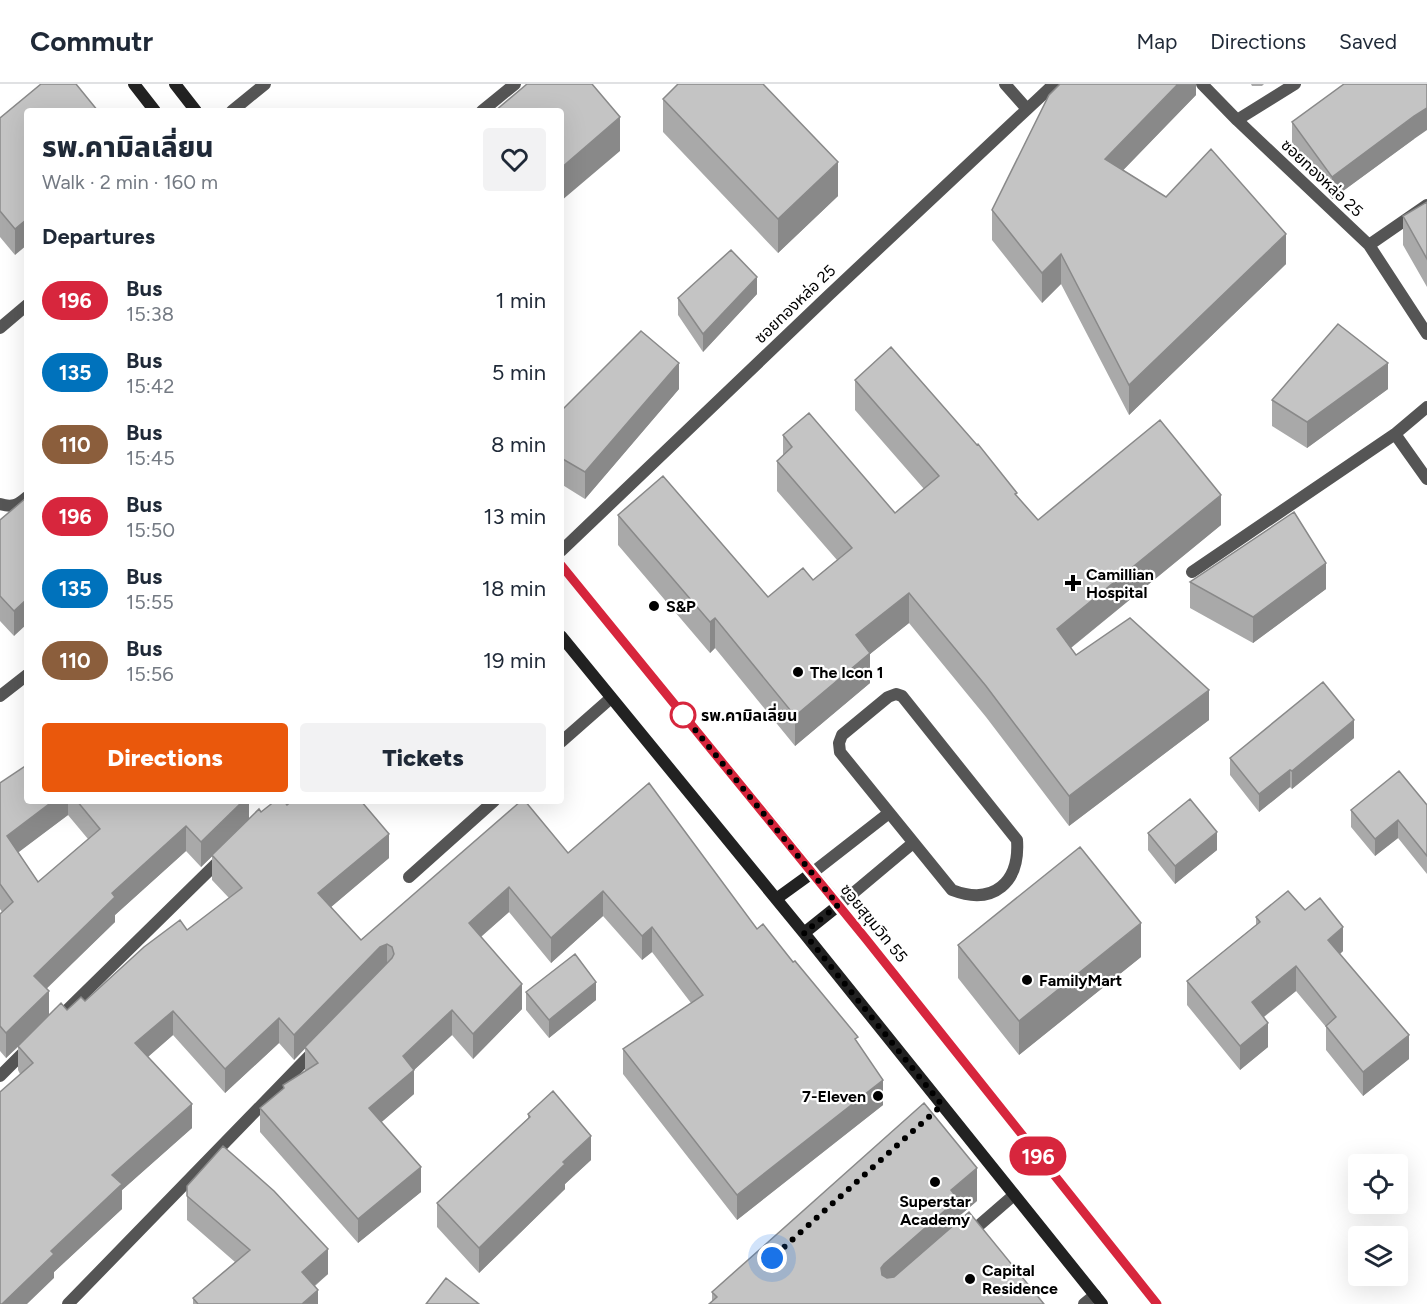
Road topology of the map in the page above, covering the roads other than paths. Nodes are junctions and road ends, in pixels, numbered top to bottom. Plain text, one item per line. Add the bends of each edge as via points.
1 (134, 84) edge
2 (175, 84) edge
3 (265, 84) edge
4 (515, 84) edge
5 (1005, 84) edge
6 (1054, 84) edge
7 (1202, 84) edge
8 (1295, 84) edge
9 (154, 108) edge
10 (194, 108) edge
11 (236, 108) edge
12 (486, 108) edge
13 (1027, 109) junction
14 (1237, 120) junction
15 (1427, 205) edge
16 (1369, 245) junction
17 (24, 307) edge
18 (0, 328) edge
19 (1427, 334) edge
20 (1427, 407) edge
21 (1395, 434) junction
22 (1427, 478) edge
23 (24, 500) edge
24 (0, 504) edge
25 (564, 547) edge
26 (564, 569) edge
27 (1192, 572) dead end
28 (564, 640) edge
29 (24, 677) edge
30 (0, 696) edge
31 (611, 698) junction
32 (564, 739) edge
33 (491, 804) edge
34 (889, 813) junction
35 (913, 843) junction
36 (231, 850) edge
37 (812, 873) junction
38 (409, 877) dead end
39 (776, 899) junction
40 (838, 905) junction
41 (804, 933) junction
42 (60, 1017) edge
43 (34, 1042) edge
44 (321, 1044) edge
45 (0, 1076) edge
46 (1014, 1195) junction
47 (960, 1242) edge
48 (1098, 1299) edge
49 (68, 1304) edge
50 (1084, 1304) edge
51 (1157, 1304) edge

1 - 9 main road
2 - 10 main road
3 - 11 street
4 - 12 street
5 - 13 street
6 - 13 street, ซอยทองหล่อ 25
7 - 14 street, ซอยทองหล่อ 25
8 - 14 street
13 - 25 street, ซอยทองหล่อ 25
14 - 16 street, ซอยทองหล่อ 25
15 - 16 street
16 - 19 street, ซอยทองหล่อ 25
17 - 18 street
20 - 21 street
21 - 22 street
21 - 27 street
23 - 24 street via 9,507
26 - 37 main road, ซอยสุขุมวิท 55
28 - 31 main road
29 - 30 street
31 - 32 street
31 - 39 main road
33 - 38 street
34 - 35 street
34 - 35 street via 840,752 839,743 842,735 896,694 902,696 1017,840 1018,852 1003,888 990,894 964,895 952,890
34 - 37 street
35 - 40 street
36 - 42 street
37 - 39 main road
37 - 40 main road, ซอยสุขุมวิท 55
39 - 41 main road
40 - 41 main road
40 - 51 main road, ซอยสุขุมวิท 55
41 - 46 main road via 937,1109
43 - 45 street
44 - 49 street
46 - 47 street
46 - 48 main road
48 - 50 street

